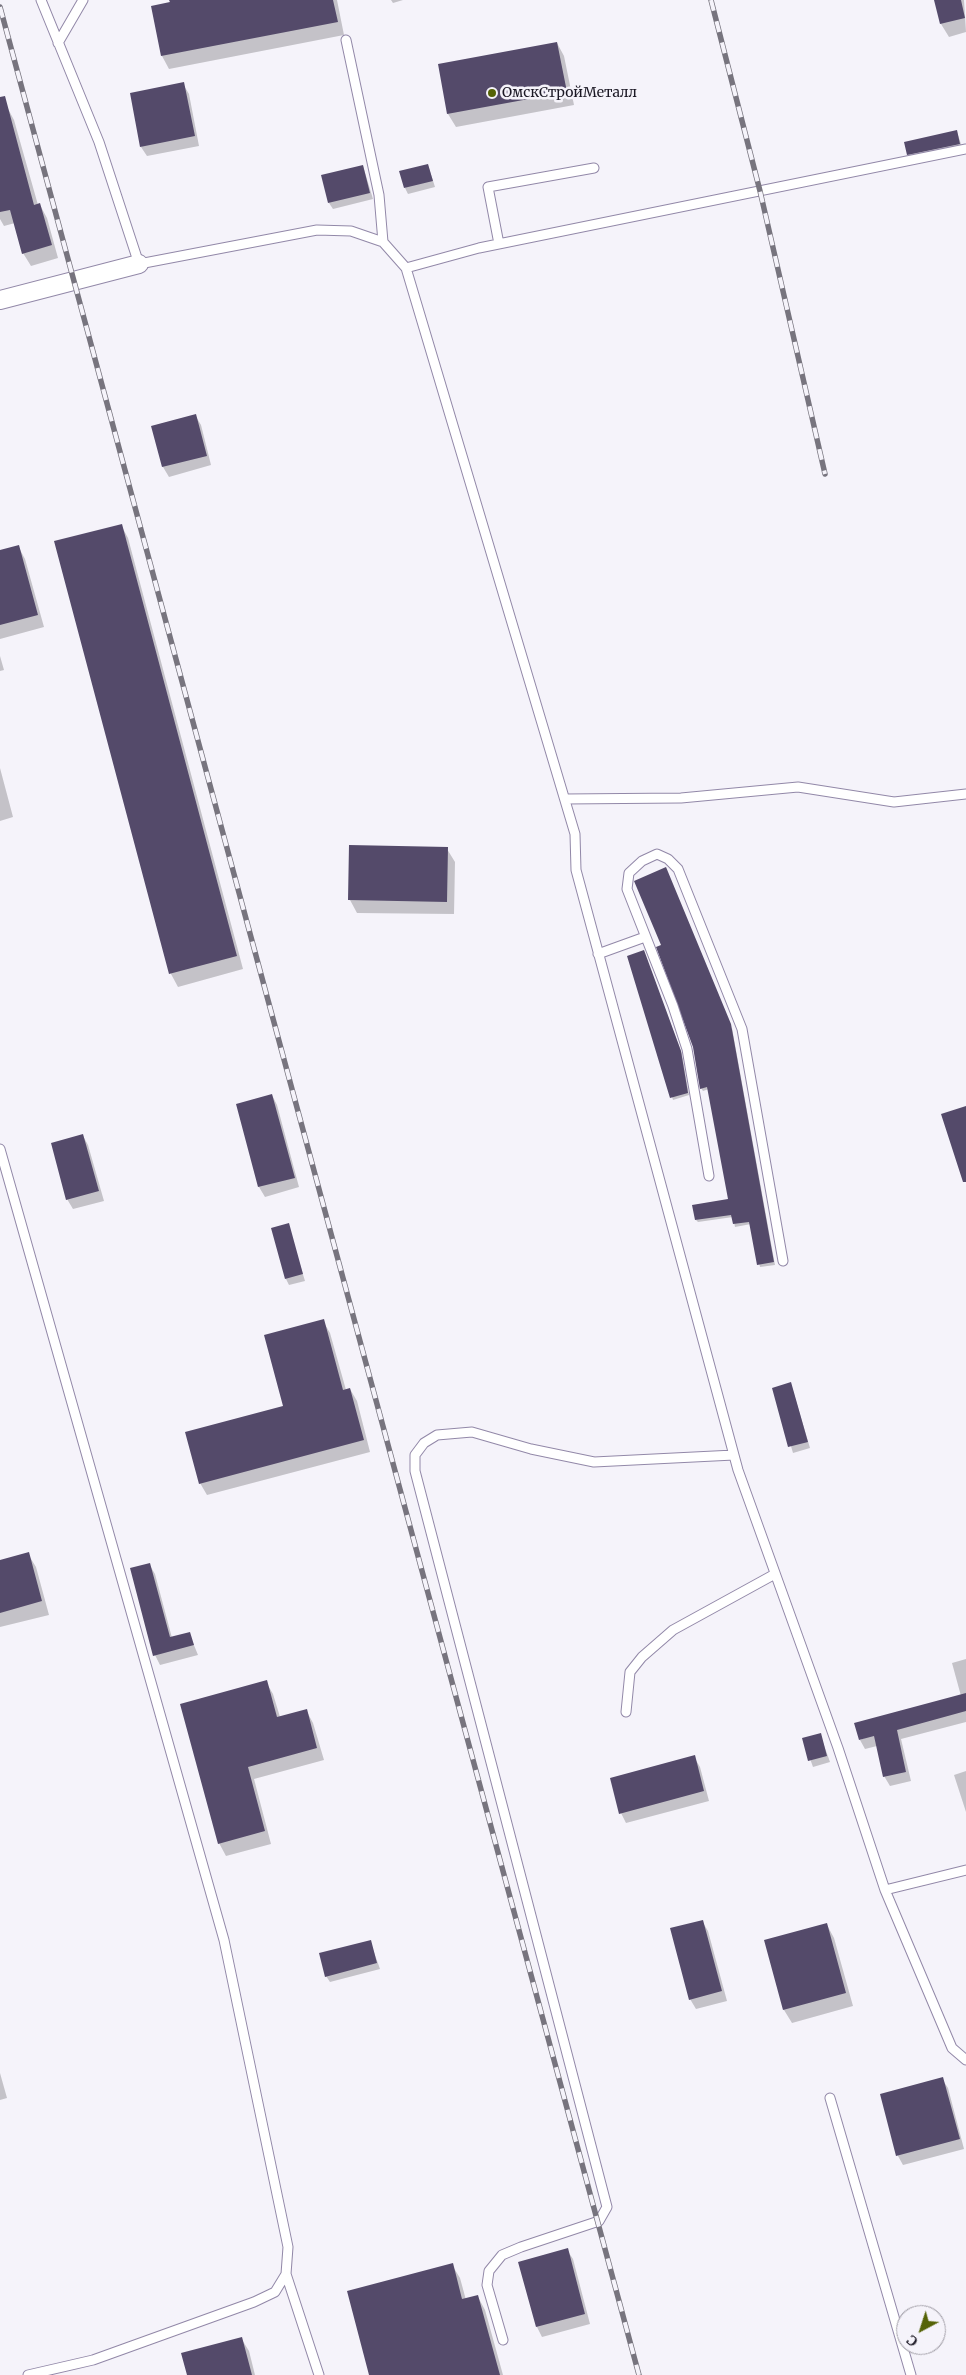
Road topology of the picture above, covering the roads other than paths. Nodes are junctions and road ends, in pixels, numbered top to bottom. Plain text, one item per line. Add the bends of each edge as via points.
1 (41, 0) edge
2 (83, 0) edge
3 (346, 40) dead end
4 (58, 43) junction
5 (966, 149) edge
6 (594, 168) dead end
7 (383, 242) junction
8 (499, 244) junction
9 (138, 264) junction
10 (406, 268) junction
11 (0, 300) edge
12 (966, 794) edge
13 (565, 799) junction
14 (646, 937) junction
15 (598, 954) junction
16 (0, 1149) edge
17 (709, 1176) dead end
18 (783, 1262) dead end
19 (734, 1455) junction
20 (775, 1574) junction
21 (626, 1712) dead end
22 (966, 1870) edge
23 (885, 1890) junction
24 (966, 2060) edge
25 (830, 2098) dead end
26 (286, 2274) junction
27 (503, 2340) dead end
28 (28, 2375) edge
29 (319, 2375) edge
30 (911, 2375) edge

1 - 4 lane
2 - 4 lane
3 - 7 lane via 379,194
4 - 9 lane via 99,142
5 - 8 lane
6 - 8 lane via 488,187
7 - 9 lane via 351,231 317,230
7 - 10 lane
8 - 10 lane
9 - 11 street
10 - 13 lane
12 - 13 lane via 894,802 798,787 681,798
13 - 15 lane via 574,834 576,870
14 - 15 lane
14 - 17 lane via 686,1049
14 - 18 lane via 627,889 629,873 642,861 657,854 678,869 742,1029
15 - 19 lane
16 - 26 lane via 224,1940 288,2247
19 - 20 lane
19 - 27 lane via 594,1462 472,1432 437,1435 424,1443 415,1455 415,1470 607,2207 599,2222 502,2255 490,2271 487,2285
20 - 21 lane via 673,1630 642,1657 630,1672
20 - 23 lane
22 - 23 lane
23 - 24 lane via 952,2048
25 - 30 lane
26 - 28 lane via 275,2292 254,2302 93,2360
26 - 29 lane

